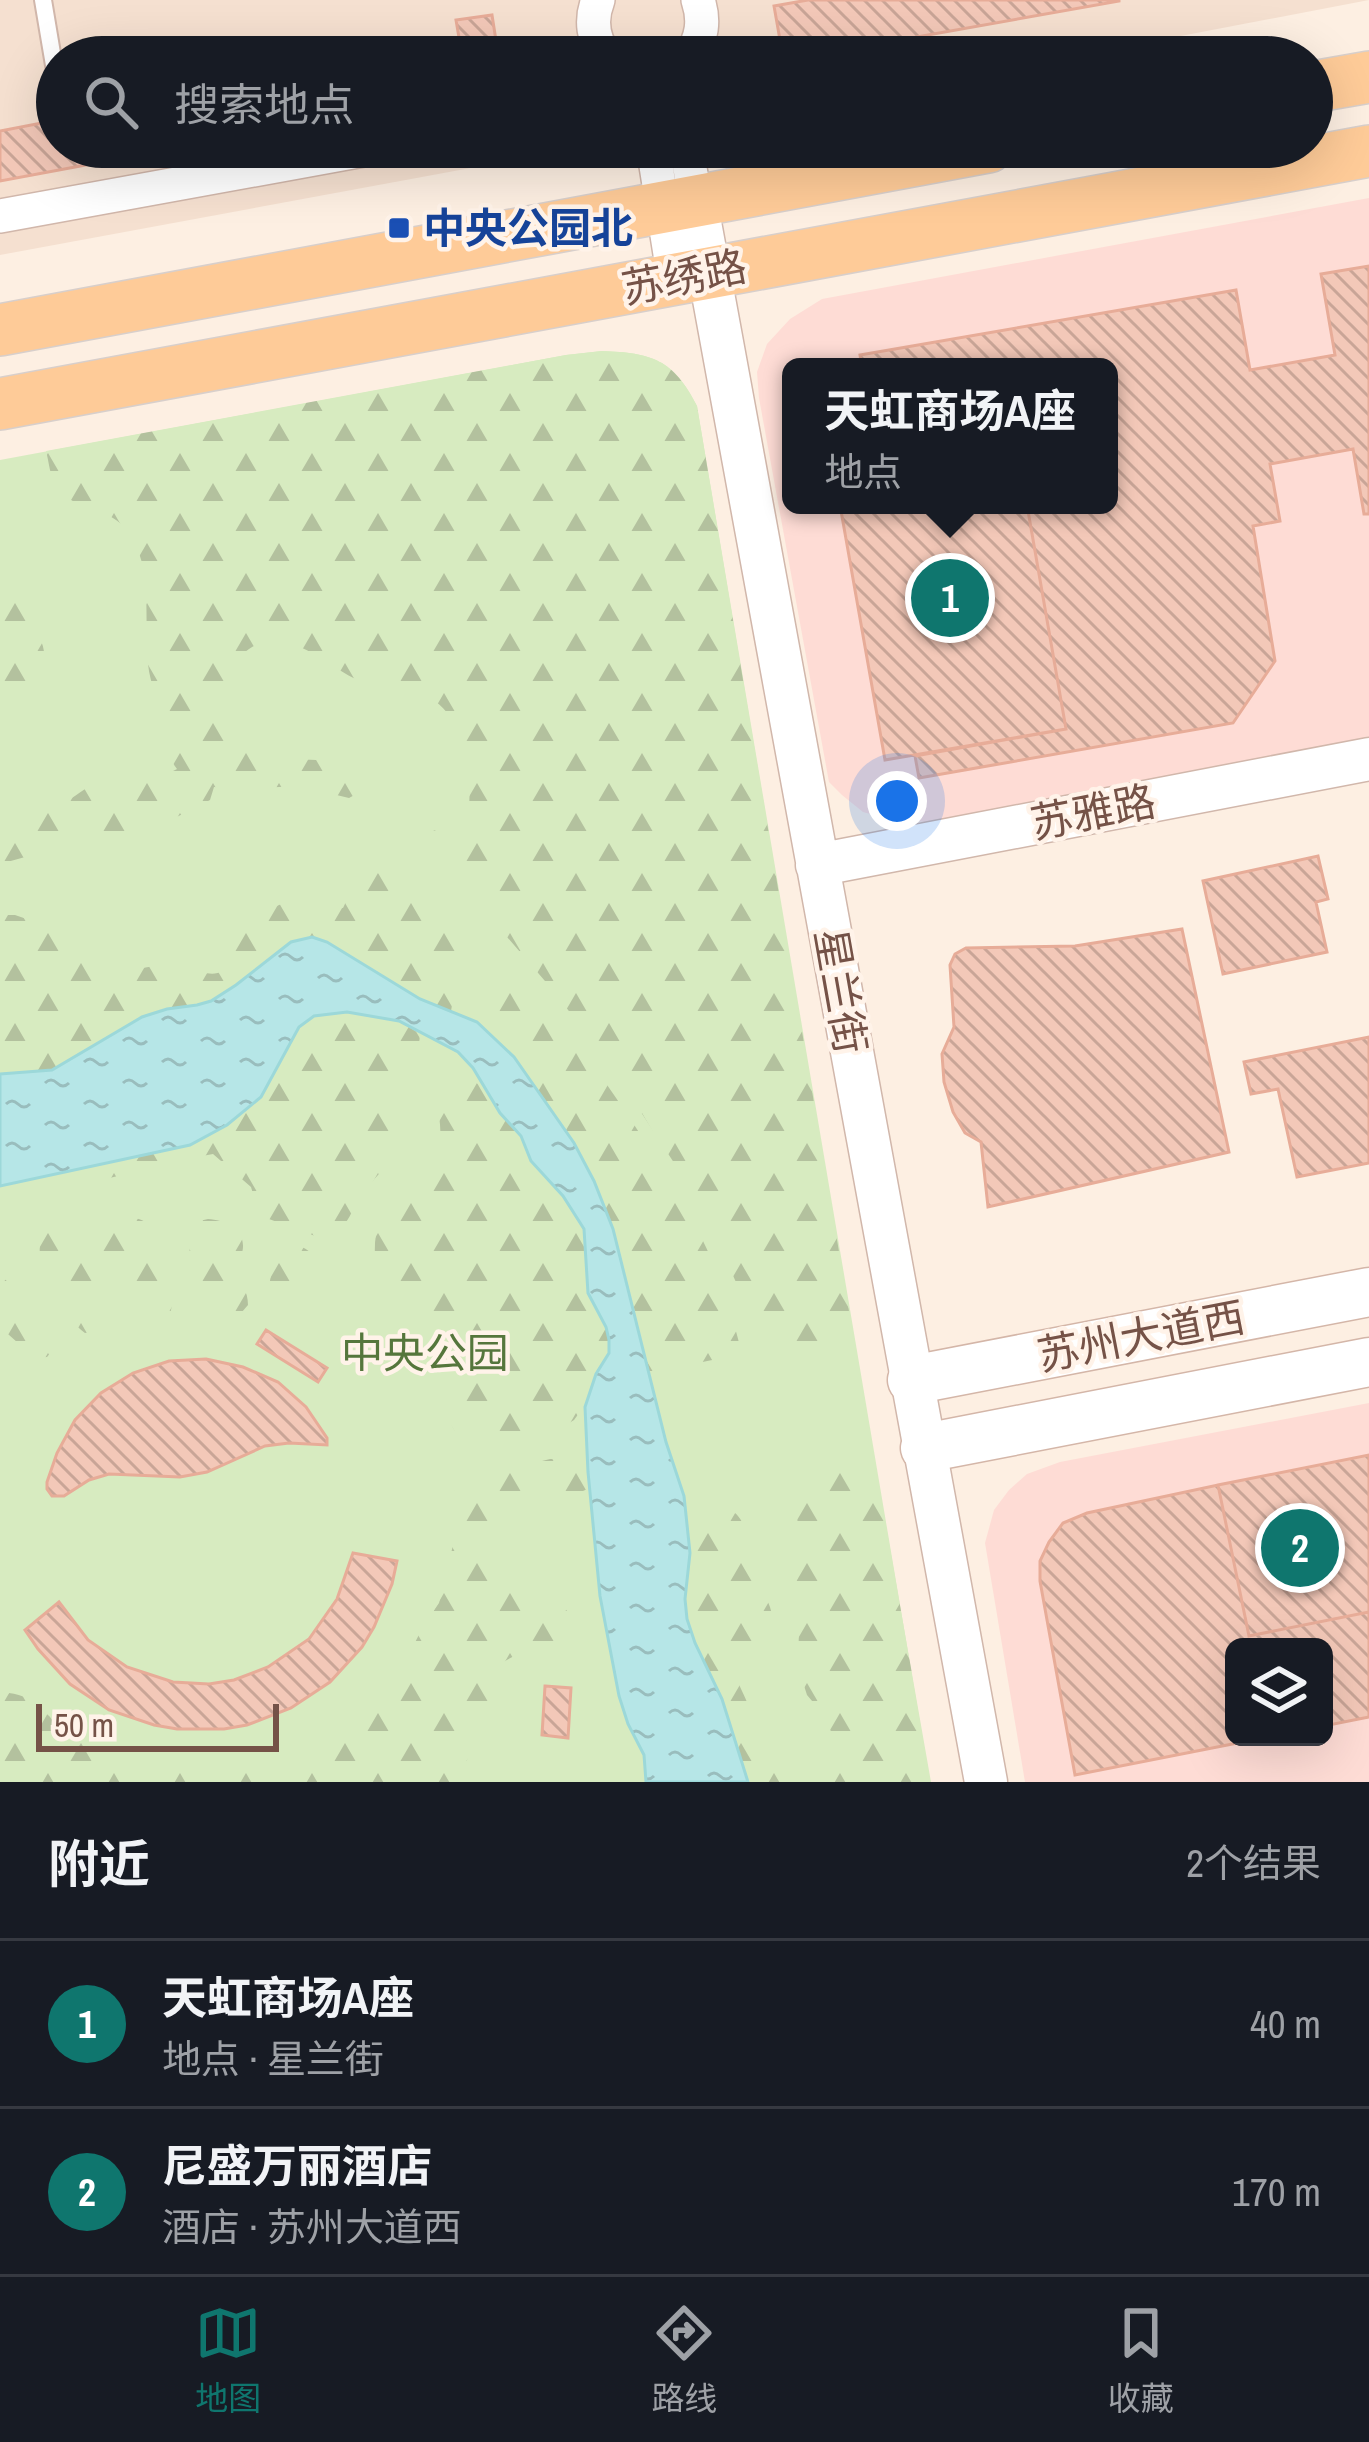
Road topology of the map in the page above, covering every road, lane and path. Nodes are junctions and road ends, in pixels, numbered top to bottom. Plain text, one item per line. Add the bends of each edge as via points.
1 (43, 0) edge
2 (598, 0) edge
3 (698, 0) edge
4 (49, 36) edge
5 (595, 36) edge
6 (700, 36) edge
7 (1369, 77) edge
8 (1333, 83) edge
9 (1369, 151) edge
10 (1333, 158) edge
11 (266, 168) edge
12 (663, 168) edge
13 (684, 168) edge
14 (872, 168) edge
15 (1276, 168) edge
16 (680, 203) junction
17 (0, 217) edge
18 (692, 275) junction
19 (0, 330) edge
20 (0, 404) edge
21 (1369, 759) edge
22 (818, 865) junction
23 (1369, 1292) edge
24 (1369, 1362) edge
25 (912, 1380) junction
26 (925, 1448) junction
27 (986, 1782) edge

1 - 4 lane
2 - 5 street
3 - 6 street
7 - 8 main road
9 - 10 main road, 苏绣路
11 - 17 street
12 - 16 street
13 - 16 street
14 - 16 main road, 苏绣路
15 - 18 main road, 苏绣路
16 - 18 street, 星兰街
16 - 19 main road, 苏绣路
18 - 20 main road, 苏绣路
18 - 22 street, 星兰街
21 - 22 street, 苏雅路
22 - 25 street, 星兰街
23 - 25 main road, 苏州大道西
24 - 26 main road, 苏州大道西
25 - 26 street, 星兰街
26 - 27 street, 星兰街

